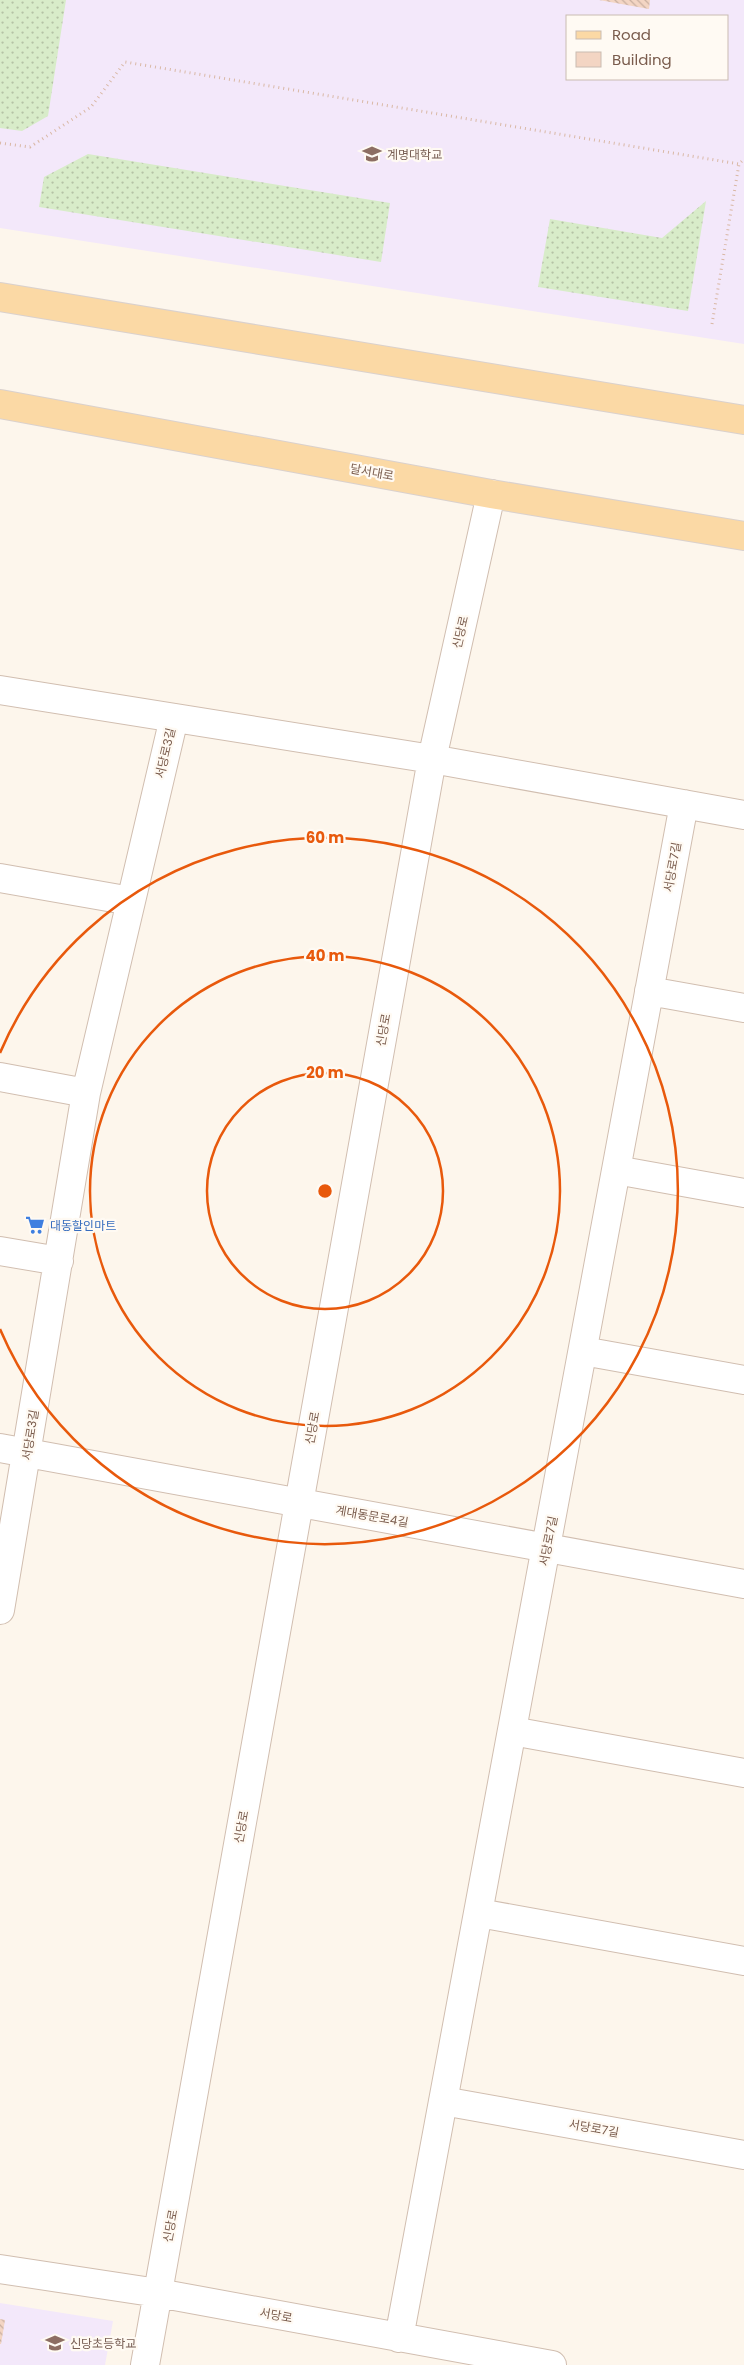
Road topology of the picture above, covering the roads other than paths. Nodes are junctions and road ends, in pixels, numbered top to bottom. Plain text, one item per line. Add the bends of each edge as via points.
1 (0, 297) edge
2 (0, 404) edge
3 (744, 420) edge
4 (491, 494) junction
5 (744, 536) edge
6 (0, 690) edge
7 (174, 718) junction
8 (432, 759) junction
9 (684, 804) junction
10 (744, 815) edge
11 (0, 878) edge
12 (131, 901) junction
13 (649, 990) junction
14 (744, 1008) edge
15 (0, 1077) edge
16 (86, 1094) junction
17 (616, 1170) junction
18 (744, 1193) edge
19 (0, 1251) edge
20 (59, 1261) junction
21 (583, 1351) junction
22 (744, 1380) edge
23 (0, 1448) edge
24 (27, 1453) junction
25 (299, 1503) junction
26 (546, 1548) junction
27 (744, 1584) edge
28 (0, 1610) edge
29 (512, 1731) junction
30 (744, 1773) edge
31 (479, 1913) junction
32 (744, 1961) edge
33 (443, 2101) junction
34 (744, 2155) edge
35 (0, 2269) edge
36 (158, 2294) junction
37 (399, 2338) junction
38 (145, 2365) edge
39 (552, 2365) edge

1 - 3 main road
2 - 4 main road, 달서대로
4 - 5 main road, 달서대로
4 - 8 street, 신당로
6 - 7 street, 서당로3길
7 - 8 street
7 - 12 street, 서당로3길
8 - 9 street
8 - 25 street, 신당로
9 - 10 street
9 - 13 street, 서당로7길
11 - 12 street
12 - 16 street, 서당로3길
13 - 14 street
13 - 17 street, 서당로7길
15 - 16 street
16 - 20 street, 서당로3길
17 - 18 street
17 - 21 street, 서당로7길
19 - 20 street
20 - 24 street, 서당로3길
21 - 22 street
21 - 26 street, 서당로7길
23 - 24 street, 계대동문로4길
24 - 25 street, 계대동문로4길
24 - 28 street, 서당로3길
25 - 26 street, 계대동문로4길
25 - 36 street, 신당로
26 - 27 street, 계대동문로4길
26 - 29 street, 서당로7길
29 - 30 street
29 - 31 street, 서당로7길
31 - 32 street
31 - 33 street, 서당로7길
33 - 34 street, 서당로7길
33 - 37 street, 서당로7길
35 - 36 street, 서당로
36 - 37 street, 서당로
36 - 38 street, 신당로
37 - 39 street, 서당로

